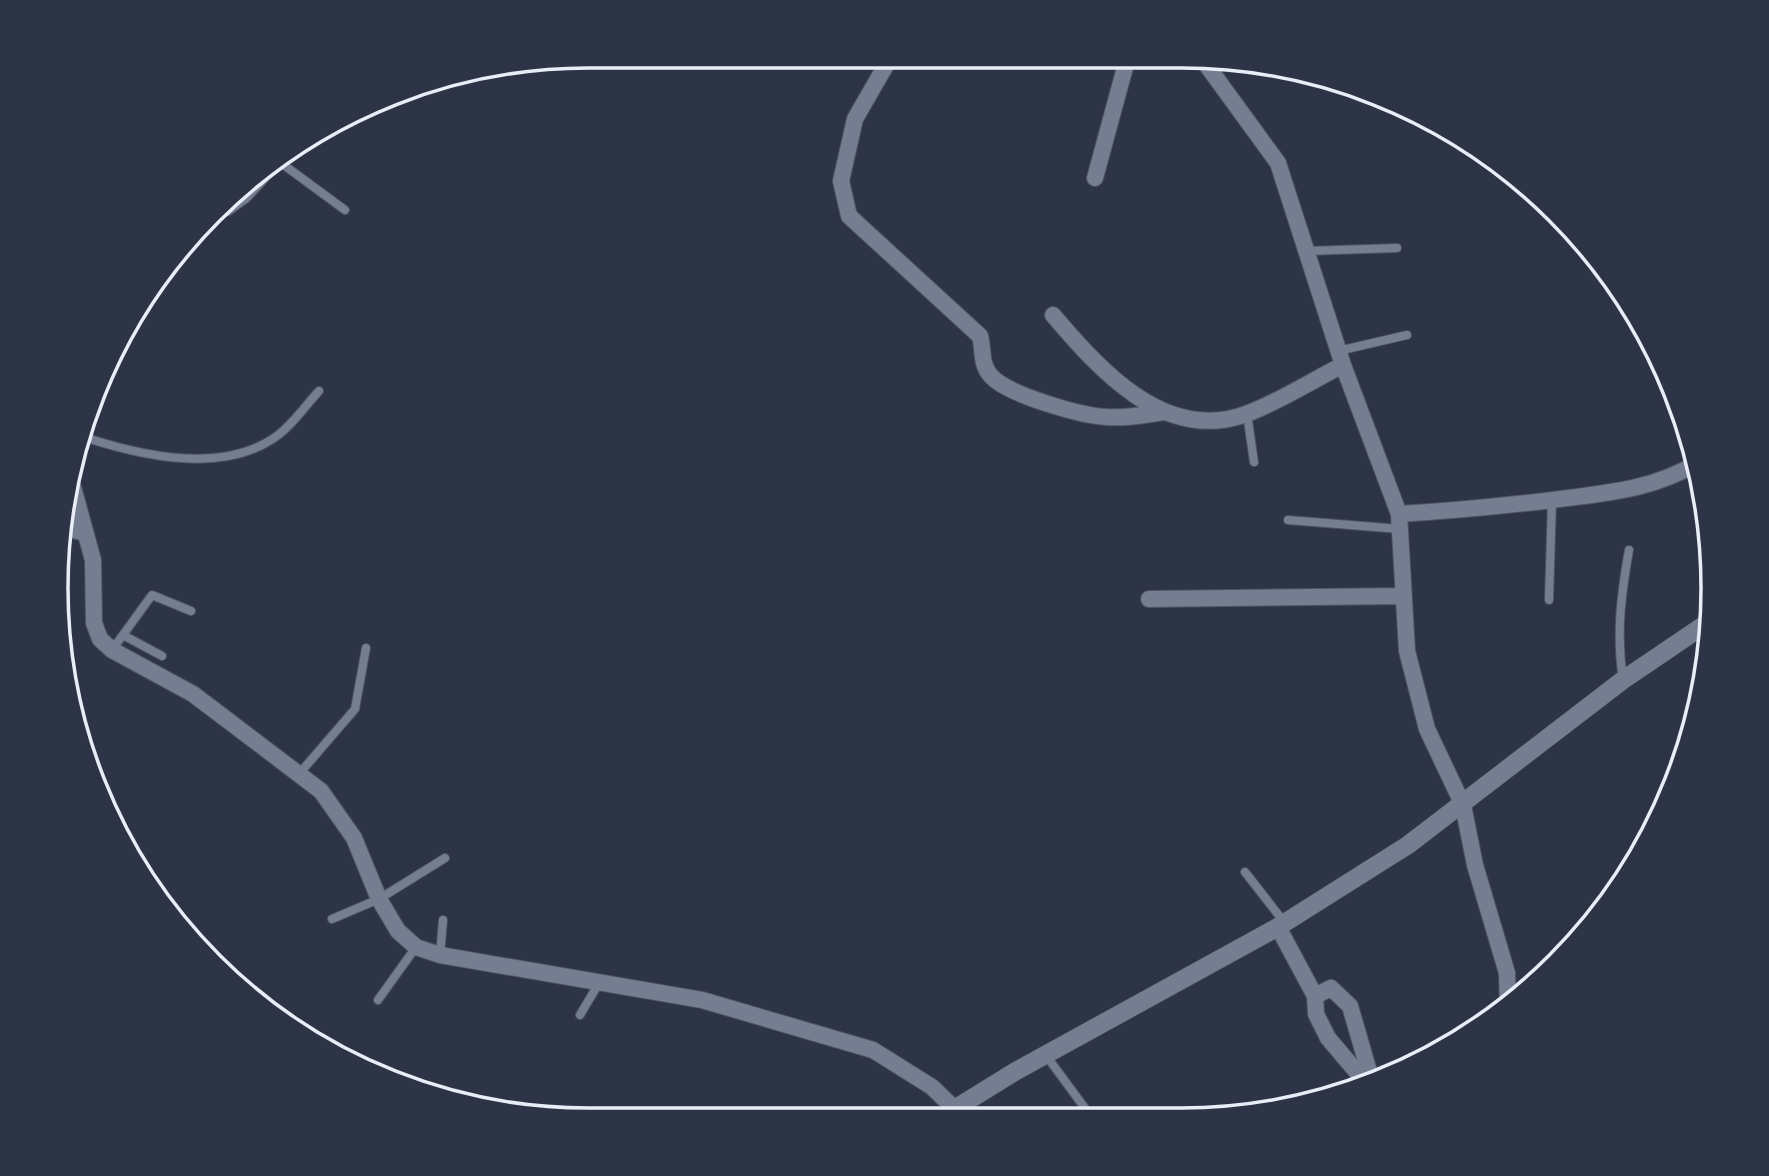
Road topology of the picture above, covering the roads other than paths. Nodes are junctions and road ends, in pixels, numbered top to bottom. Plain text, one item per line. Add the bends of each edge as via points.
1 (884, 68) edge
2 (1125, 68) edge
3 (1209, 69) edge
4 (285, 166) edge
5 (1095, 178) dead end
6 (345, 210) dead end
7 (1397, 248) dead end
8 (1306, 251) junction
9 (1053, 315) dead end
10 (1407, 335) dead end
11 (1340, 358) junction
12 (319, 391) dead end
13 (1166, 412) junction
14 (1247, 414) junction
15 (91, 438) edge
16 (1254, 462) dead end
17 (1686, 468) edge
18 (76, 499) edge
19 (1552, 500) junction
20 (1288, 520) dead end
21 (1399, 521) junction
22 (72, 529) edge
23 (85, 533) junction
24 (1629, 550) dead end
25 (1404, 596) junction
26 (1149, 599) dead end
27 (1549, 600) dead end
28 (191, 611) dead end
29 (1699, 628) edge
30 (123, 635) junction
31 (366, 648) dead end
32 (112, 650) junction
33 (162, 656) dead end
34 (1623, 680) junction
35 (299, 774) junction
36 (1463, 805) junction
37 (445, 858) dead end
38 (1245, 872) dead end
39 (379, 899) junction
40 (332, 919) dead end
41 (443, 920) dead end
42 (1281, 925) junction
43 (416, 947) junction
44 (440, 955) junction
45 (601, 981) junction
46 (1508, 992) edge
47 (1315, 996) junction
48 (378, 1000) dead end
49 (580, 1015) dead end
50 (1045, 1054) junction
51 (1369, 1072) edge
52 (1360, 1076) edge
53 (948, 1108) edge
54 (964, 1108) edge
55 (1085, 1108) edge

1 - 13 street via 855,119 841,181 849,216 980,336 982,360 991,377 1014,391 1075,411 1107,417
2 - 5 street
3 - 8 street via 1278,163
4 - 6 lane
7 - 8 lane
8 - 11 street
9 - 13 street via 1097,367
10 - 11 lane
11 - 14 street
11 - 21 street
12 - 15 lane via 277,437 251,451 204,459 176,457
13 - 14 street via 1219,419
14 - 16 lane
17 - 19 street via 1650,484
18 - 23 street
19 - 21 street
19 - 27 lane
20 - 21 lane
21 - 25 street
22 - 23 street
23 - 32 street via 93,560 94,623 100,639
24 - 34 lane via 1618,609
25 - 26 street
25 - 36 street via 1407,651 1427,729
28 - 30 lane via 152,595
29 - 34 street
30 - 32 lane
30 - 33 lane
31 - 35 lane via 355,709
32 - 35 street via 193,694
34 - 36 street
35 - 39 street via 321,791 354,838
36 - 42 street
36 - 46 street via 1475,865 1507,973
37 - 39 lane
38 - 42 lane
39 - 40 lane
39 - 43 street via 398,931
41 - 44 lane
42 - 47 street
42 - 50 street
43 - 44 street
43 - 48 lane
44 - 45 street
45 - 49 lane
45 - 53 street via 702,1000 873,1050 932,1087
47 - 51 street via 1331,988 1350,1006
47 - 52 street via 1316,1014 1328,1038
50 - 54 street
50 - 55 lane

